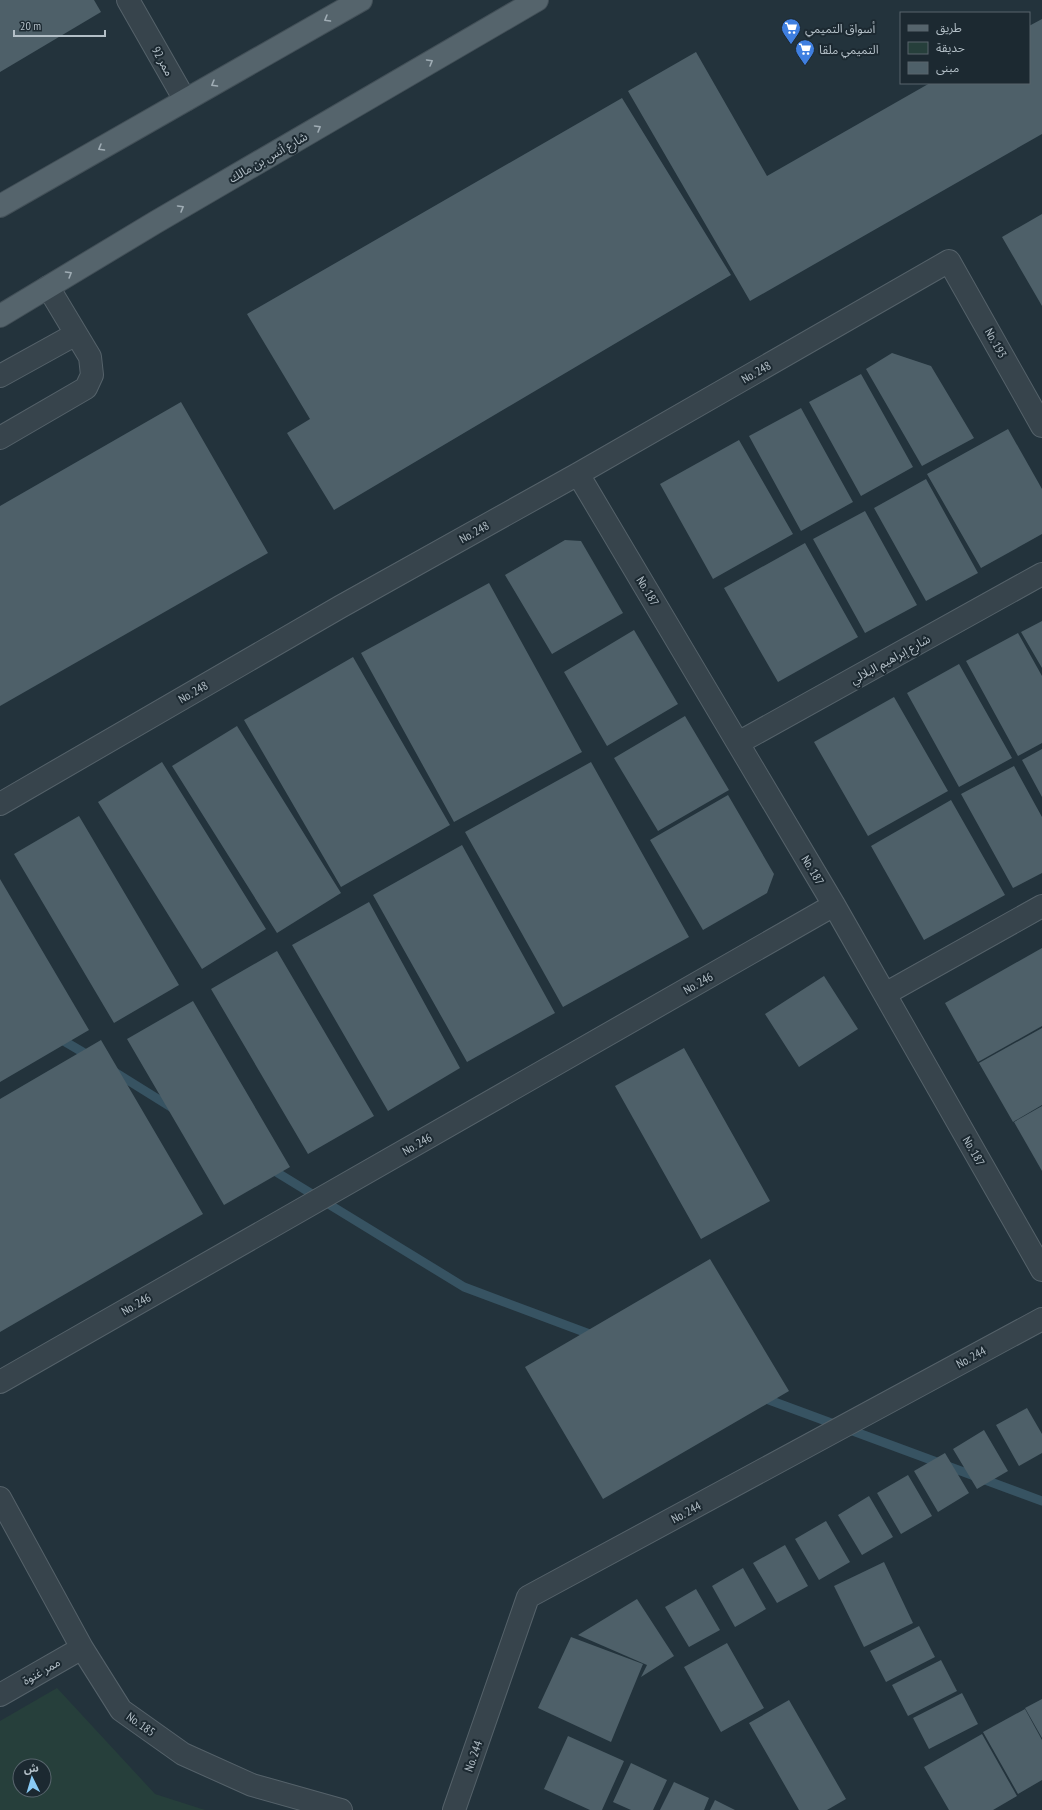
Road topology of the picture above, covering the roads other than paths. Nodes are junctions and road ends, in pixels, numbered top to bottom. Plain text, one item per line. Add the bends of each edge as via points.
1 (128, 0) edge
2 (361, 0) edge
3 (537, 0) edge
4 (185, 100) junction
5 (0, 206) edge
6 (949, 261) joint
7 (48, 287) junction
8 (0, 316) edge
9 (76, 334) junction
10 (0, 376) edge
11 (1042, 426) edge
12 (0, 438) edge
13 (578, 474) junction
14 (1042, 574) edge
15 (738, 743) junction
16 (0, 804) edge
17 (834, 906) junction
18 (1042, 906) edge
19 (885, 994) junction
20 (1042, 1270) edge
21 (1042, 1319) edge
22 (0, 1382) edge
23 (0, 1498) edge
24 (82, 1648) junction
25 (0, 1695) edge
26 (341, 1810) edge
27 (454, 1810) edge

1 - 4 street, ممر 92
2 -> 4 main road
7 -> 3 main road, شارع أنس بن مالك
4 -> 5 main road
6 - 11 street, No. 193
6 - 13 street, No. 248
7 - 8 main road, شارع أنس بن مالك
7 - 9 street
9 - 10 street
9 - 12 street via 90,357 92,375 86,388
13 - 15 street, No. 187
13 - 16 street, No. 248 via 340,607
14 - 15 street, شارع إبراهيم البلالي
15 - 17 street, No. 187
17 - 19 street, No. 187
17 - 22 street, No. 246
18 - 19 street
19 - 20 street, No. 187
21 - 27 street, No. 244 via 528,1597
23 - 24 street, No. 185
24 - 25 street, ممر غنوة
24 - 26 street, No. 185 via 121,1710 183,1754 252,1786

